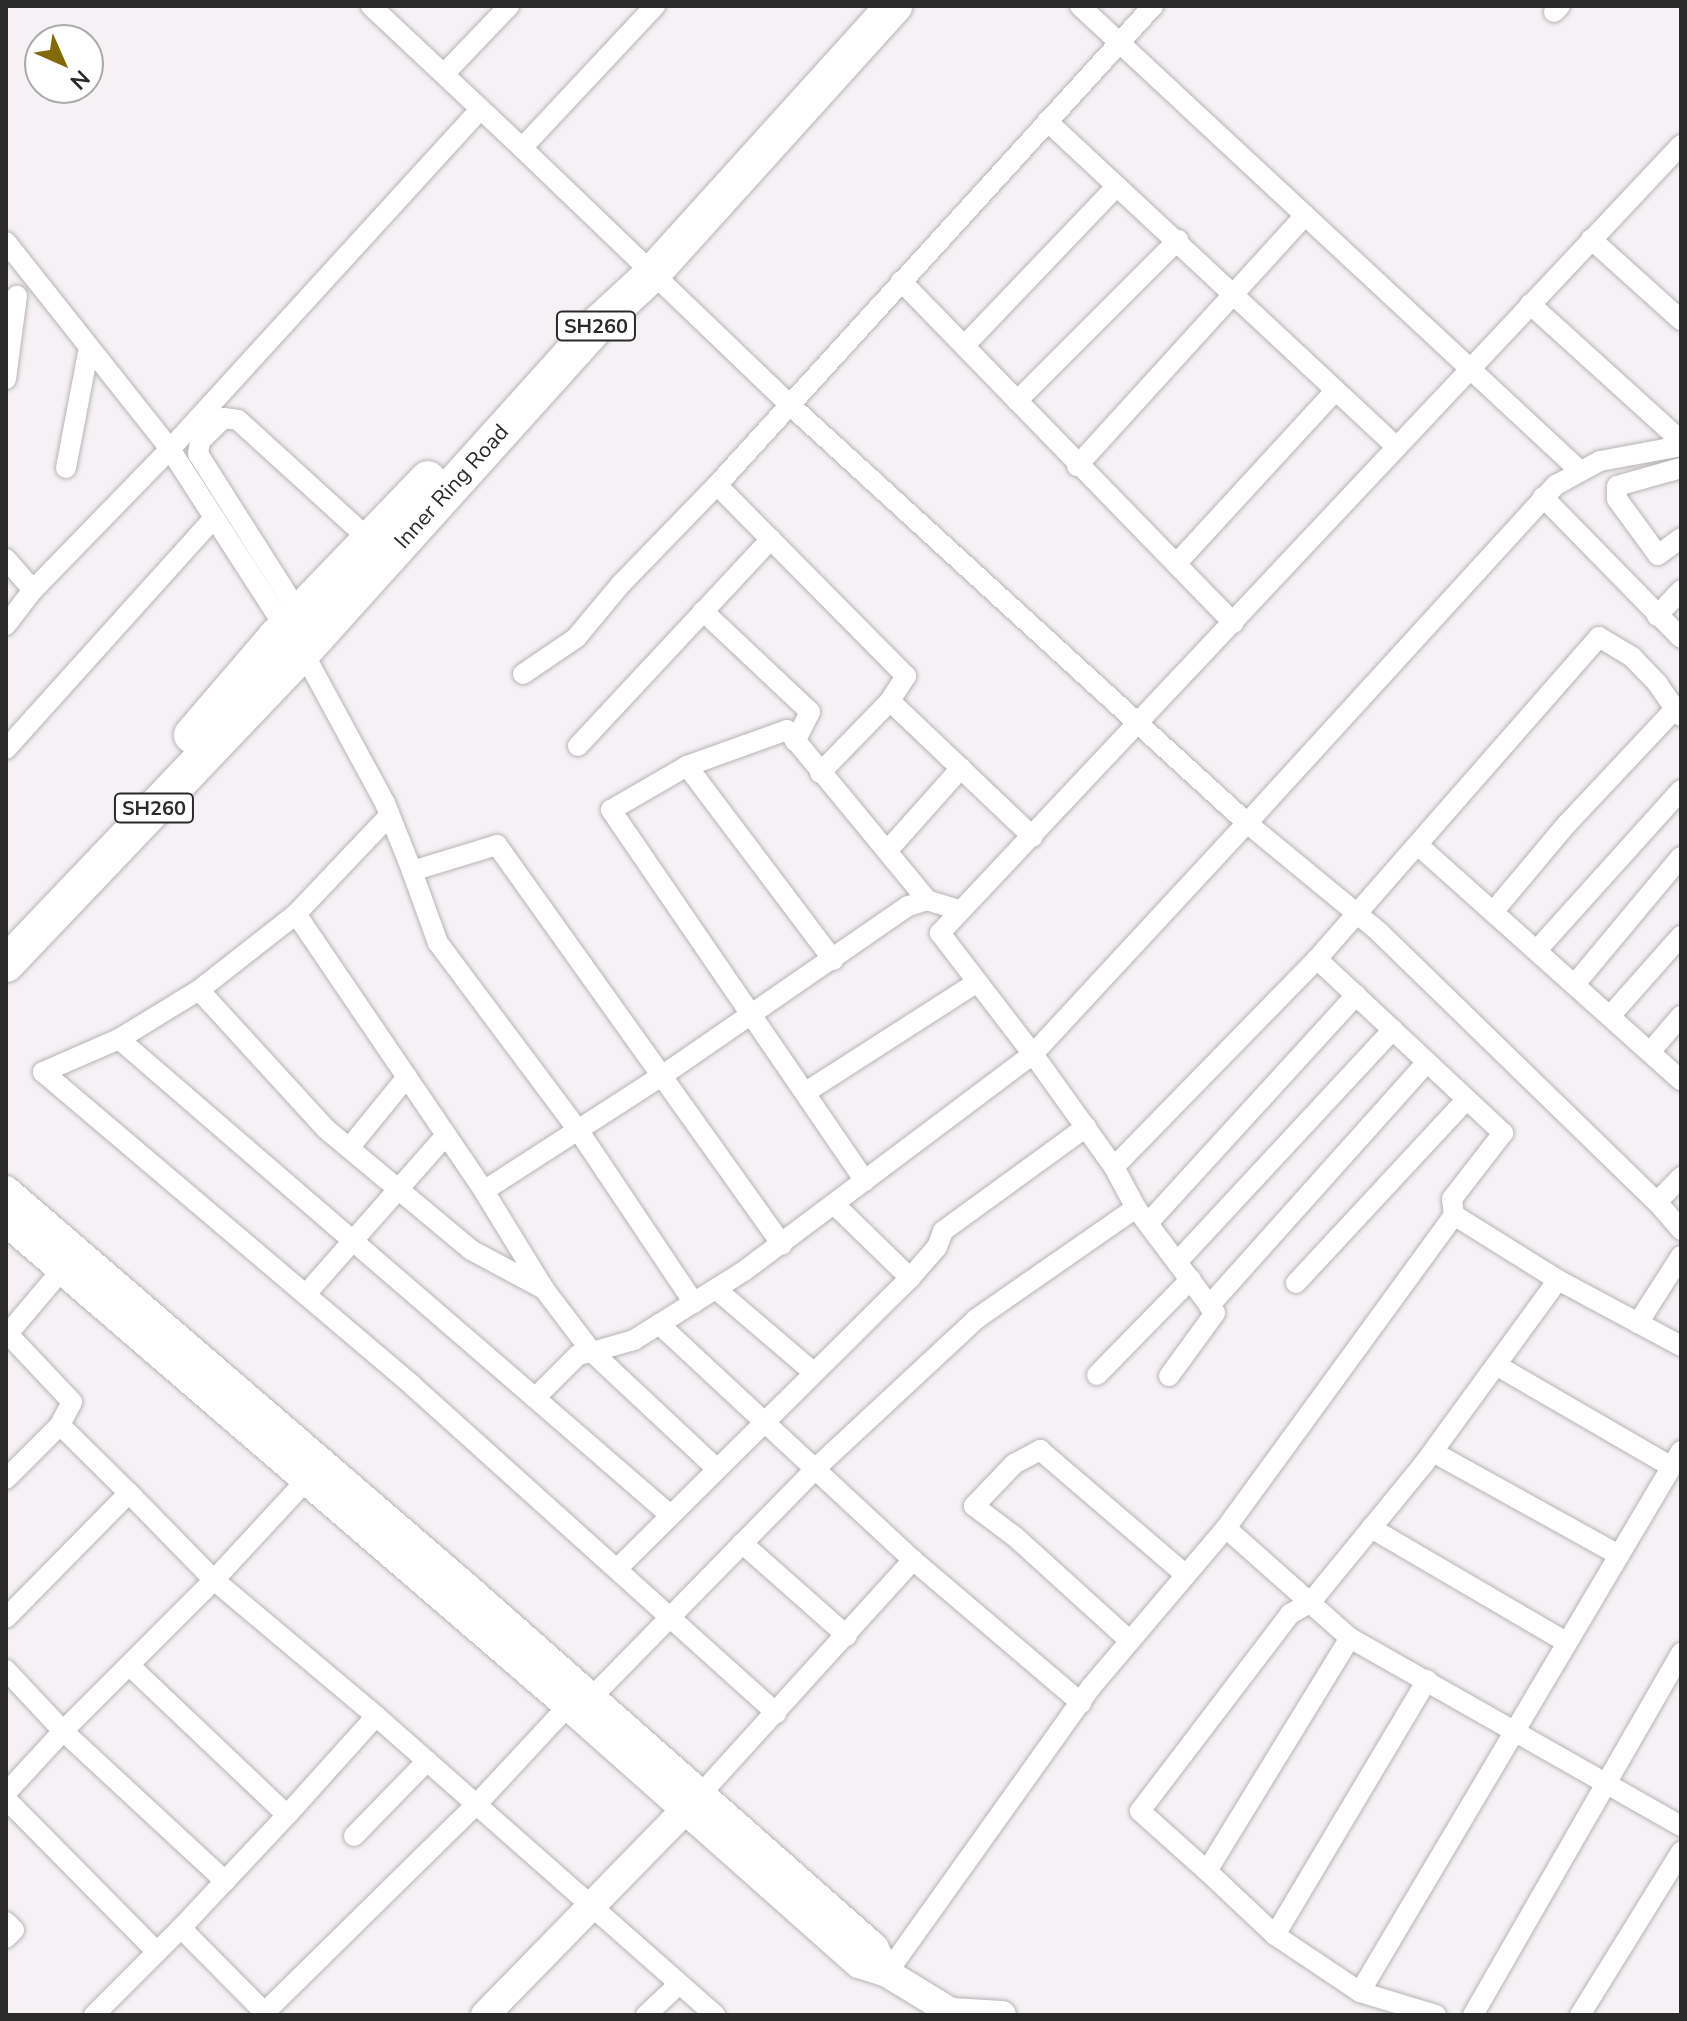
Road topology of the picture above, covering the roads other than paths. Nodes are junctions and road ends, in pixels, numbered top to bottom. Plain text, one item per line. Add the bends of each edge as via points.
1 (371, 6) edge
2 (509, 6) edge
3 (655, 6) edge
4 (867, 6) edge
5 (894, 6) edge
6 (1080, 6) edge
7 (1153, 6) edge
8 (1121, 41) junction
9 (444, 74) junction
10 (480, 109) junction
11 (1047, 121) junction
12 (1681, 145) edge
13 (522, 148) junction
14 (1117, 186) junction
15 (1305, 215) junction
16 (1591, 239) junction
17 (1178, 240) junction
18 (6, 242) edge
19 (643, 267) junction
20 (37, 281) junction
21 (901, 281) junction
22 (1236, 295) junction
23 (11, 300) edge
24 (1530, 304) junction
25 (1677, 308) edge
26 (965, 345) junction
27 (89, 347) junction
28 (1468, 369) junction
29 (6, 380) edge
30 (1336, 390) junction
31 (1017, 401) junction
32 (790, 405) junction
33 (1681, 443) edge
34 (1397, 447) junction
35 (170, 449) junction
36 (1077, 466) junction
37 (66, 468) dead end
38 (1585, 468) junction
39 (1681, 468) edge
40 (717, 485) junction
41 (1617, 486) junction
42 (1543, 497) junction
43 (214, 518) junction
44 (1681, 538) edge
45 (771, 539) junction
46 (370, 540) junction
47 (6, 559) edge
48 (1176, 564) junction
49 (33, 590) junction
50 (1681, 590) edge
51 (703, 611) junction
52 (1657, 616) junction
53 (1234, 623) junction
54 (6, 625) edge
55 (296, 631) junction
56 (1681, 638) edge
57 (523, 674) dead end
58 (890, 701) junction
59 (1678, 712) edge
60 (1139, 725) junction
61 (795, 741) junction
62 (578, 746) dead end
63 (6, 749) edge
64 (687, 766) junction
65 (961, 768) junction
66 (820, 773) junction
67 (1681, 790) edge
68 (389, 816) junction
69 (1247, 823) junction
70 (1033, 837) junction
71 (1419, 846) junction
72 (888, 850) junction
73 (1681, 857) edge
74 (412, 871) junction
75 (927, 900) junction
76 (959, 910) junction
77 (1493, 912) junction
78 (296, 914) junction
79 (1356, 916) junction
80 (1681, 936) edge
81 (6, 938) edge
82 (1537, 950) junction
83 (1317, 959) junction
84 (833, 960) junction
85 (6, 964) edge
86 (976, 983) junction
87 (1575, 984) junction
88 (199, 990) junction
89 (1356, 995) junction
90 (752, 1012) junction
91 (1611, 1015) junction
92 (1681, 1016) edge
93 (1393, 1030) junction
94 (119, 1039) junction
95 (1651, 1051) junction
96 (1033, 1054) junction
97 (1427, 1062) junction
98 (663, 1075) junction
99 (407, 1077) junction
100 (1681, 1080) edge
101 (806, 1092) junction
102 (1467, 1099) junction
103 (1086, 1127) junction
104 (578, 1130) junction
105 (446, 1135) junction
106 (349, 1148) junction
107 (1114, 1167) junction
108 (1681, 1177) edge
109 (865, 1181) junction
110 (398, 1189) junction
111 (6, 1190) edge
112 (484, 1191) junction
113 (1657, 1202) junction
114 (835, 1205) junction
115 (1454, 1215) junction
116 (1142, 1216) junction
117 (6, 1222) edge
118 (1681, 1230) edge
119 (353, 1240) junction
120 (782, 1245) junction
121 (1681, 1256) edge
122 (1178, 1261) junction
123 (61, 1271) junction
124 (910, 1278) junction
125 (1191, 1279) junction
126 (1558, 1280) junction
127 (1296, 1283) dead end
128 (544, 1289) junction
129 (717, 1290) junction
130 (306, 1294) junction
131 (694, 1303) junction
132 (1209, 1306) junction
133 (1638, 1323) junction
134 (659, 1324) junction
135 (7, 1335) edge
136 (1681, 1346) edge
137 (592, 1352) junction
138 (1496, 1365) junction
139 (812, 1371) junction
140 (1097, 1375) dead end
141 (1169, 1376) dead end
142 (535, 1398) junction
143 (764, 1421) junction
144 (60, 1425) junction
145 (1433, 1452) junction
146 (1676, 1459) edge
147 (817, 1467) junction
148 (716, 1468) junction
149 (315, 1471) junction
150 (6, 1479) edge
151 (129, 1493) junction
152 (669, 1514) junction
153 (1226, 1528) junction
154 (1371, 1528) junction
155 (742, 1543) junction
156 (1619, 1555) junction
157 (913, 1560) junction
158 (618, 1568) junction
159 (1186, 1575) junction
160 (214, 1580) junction
161 (1310, 1603) junction
162 (669, 1615) junction
163 (6, 1618) edge
164 (847, 1636) junction
165 (1350, 1638) junction
166 (1130, 1641) junction
167 (1566, 1642) junction
168 (1681, 1653) edge
169 (130, 1666) junction
170 (6, 1670) edge
171 (1427, 1680) junction
172 (580, 1702) junction
173 (1081, 1703) junction
174 (776, 1713) junction
175 (376, 1716) junction
176 (1513, 1729) junction
177 (63, 1731) junction
178 (427, 1761) junction
179 (1605, 1782) junction
180 (6, 1796) edge
181 (691, 1804) junction
182 (476, 1805) junction
183 (287, 1815) junction
184 (1681, 1826) edge
185 (354, 1836) dead end
186 (1681, 1852) edge
187 (1207, 1871) junction
188 (225, 1881) junction
189 (593, 1906) junction
190 (6, 1922) edge
191 (181, 1928) junction
192 (1275, 1935) junction
193 (6, 1938) edge
194 (157, 1952) junction
195 (887, 1973) junction
196 (679, 1984) junction
197 (1360, 1992) junction
198 (265, 2014) edge
199 (950, 2014) edge
200 (94, 2015) edge
201 (485, 2015) edge
202 (646, 2015) edge
203 (715, 2015) edge
204 (1002, 2015) edge
205 (1436, 2015) edge
206 (1473, 2015) edge
207 (1580, 2015) edge

1 - 9 street
2 - 9 street
3 - 13 street
4 - 19 highway, Inner Ring Road
5 - 19 highway, Inner Ring Road / SH260
6 - 8 street
7 - 8 street
8 - 11 street
8 - 15 street
9 - 10 street
10 - 13 street
10 - 35 street
11 - 14 street
11 - 21 street
12 - 16 street
13 - 19 street
14 - 17 street
14 - 26 street
15 - 22 street
15 - 28 street
16 - 24 street
16 - 25 street
17 - 22 street
17 - 31 street
18 - 20 street
19 - 32 street
19 - 46 highway, Inner Ring Road
19 - 55 highway, Inner Ring Road / SH260 via 598,324
20 - 23 street
20 - 27 street
21 - 26 street
21 - 32 street
22 - 30 street
22 - 36 street
23 - 29 street
24 - 28 street
24 - 33 street
26 - 31 street
27 - 35 street
27 - 37 street
28 - 34 street
28 - 38 street
30 - 34 street
30 - 48 street
31 - 36 street
32 - 40 street
32 - 60 street
33 - 38 street
34 - 53 street
35 - 43 street
35 - 49 street
36 - 48 street
38 - 41 street
38 - 42 street
39 - 41 street
40 - 45 street
40 - 57 street via 576,638
41 - 44 street via 1617,499 1658,555
42 - 52 street
42 - 69 street
43 - 55 street
43 - 63 street
45 - 51 street
45 - 58 street via 906,676
46 - 55 highway, Inner Ring Road
46 - 55 street via 238,420 224,418 200,441 198,454
47 - 49 street
48 - 53 street
49 - 54 street
50 - 52 street
51 - 61 street via 810,712
51 - 62 street
52 - 56 street
53 - 60 street
55 - 68 street
55 - 81 highway, Inner Ring Road / SH260
55 - 85 highway, Inner Ring Road / SH260
58 - 65 street
58 - 66 street
59 - 71 street via 1632,657 1599,637
59 - 77 street via 1566,825
60 - 69 street
60 - 70 street
61 - 64 street via 787,730
61 - 66 street
64 - 84 street
64 - 90 street via 611,810
65 - 70 street
65 - 72 street
66 - 72 street
67 - 82 street
68 - 74 street
68 - 78 street
69 - 79 street
69 - 96 street
70 - 76 street
71 - 77 street
71 - 79 street
72 - 75 street
73 - 87 street
74 - 98 street via 497,845
74 - 104 street via 438,943
75 - 76 street
75 - 84 street via 908,906
76 - 86 street via 940,933
77 - 82 street
78 - 88 street
78 - 99 street
79 - 83 street
79 - 113 street via 1379,932
80 - 91 street
82 - 87 street
83 - 89 street
83 - 107 street
84 - 90 street
86 - 96 street
86 - 101 street
87 - 91 street
88 - 94 street
88 - 106 street
89 - 93 street
89 - 116 street
90 - 98 street
90 - 101 street
91 - 95 street
92 - 95 street
93 - 97 street
93 - 122 street
94 - 119 street
94 - 130 street via 43,1072
95 - 100 street
96 - 103 street
96 - 109 street
97 - 102 street
97 - 132 street
98 - 104 street
98 - 120 street
99 - 105 street
99 - 106 street
101 - 109 street
102 - 115 street via 1503,1133 1452,1199
102 - 127 street
103 - 107 street
103 - 124 street via 943,1231 937,1247
104 - 112 street
104 - 131 street
105 - 110 street
105 - 112 street
106 - 110 street
107 - 116 street
108 - 113 street
109 - 114 street
110 - 119 street
110 - 128 street via 471,1250
111 - 149 street
112 - 128 street
113 - 118 street
114 - 120 street
114 - 124 street
115 - 126 street
115 - 153 street
116 - 122 street
116 - 147 street via 976,1319
117 - 123 street
119 - 130 street
119 - 142 street
120 - 129 street
121 - 133 street
122 - 125 street
123 - 135 street
123 - 149 street
124 - 139 street
125 - 132 street
125 - 140 street
126 - 133 street
126 - 138 street
128 - 137 street
129 - 131 street
129 - 139 street
130 - 158 street
131 - 134 street
132 - 141 street via 1215,1313
133 - 136 street
134 - 137 street via 634,1340
134 - 143 street
135 - 144 street via 72,1402
137 - 142 street via 578,1355
137 - 148 street
138 - 145 street
138 - 146 street
139 - 143 street
142 - 152 street
143 - 147 street
143 - 148 street
144 - 150 street
144 - 151 street
145 - 154 street
145 - 156 street
146 - 156 street
147 - 155 street
147 - 157 street
148 - 152 street
149 - 160 street
149 - 172 street
151 - 160 street
151 - 163 street
152 - 158 street
153 - 159 street
153 - 161 street
154 - 161 street
154 - 167 street
155 - 162 street
155 - 164 street
156 - 167 street
157 - 164 street
157 - 173 street
158 - 162 street
159 - 166 street
159 - 166 street via 1040,1450 1014,1464 974,1506
160 - 169 street
160 - 175 street
161 - 165 street
161 - 187 street via 1290,1614 1140,1811
162 - 172 street
162 - 174 street
164 - 174 street
165 - 171 street
165 - 187 street
166 - 173 street
167 - 176 street
168 - 179 street
169 - 177 street
169 - 183 street
170 - 177 street
171 - 176 street
171 - 192 street
172 - 181 street
172 - 182 street
173 - 195 street
174 - 181 street
175 - 178 street
175 - 183 street
176 - 179 street
176 - 197 street
177 - 180 street
177 - 188 street
178 - 182 street
178 - 185 street
179 - 184 street
179 - 206 street
180 - 194 street
181 - 189 street
181 - 195 street via 859,1964
182 - 189 street
182 - 198 street
183 - 188 street
186 - 207 street
187 - 192 street
188 - 191 street
189 - 196 street
189 - 201 street
190 - 193 street via 14,1930
191 - 194 street
191 - 198 street
192 - 197 street
194 - 200 street
195 - 199 street
196 - 202 street
196 - 203 street
197 - 205 street
199 - 204 street

